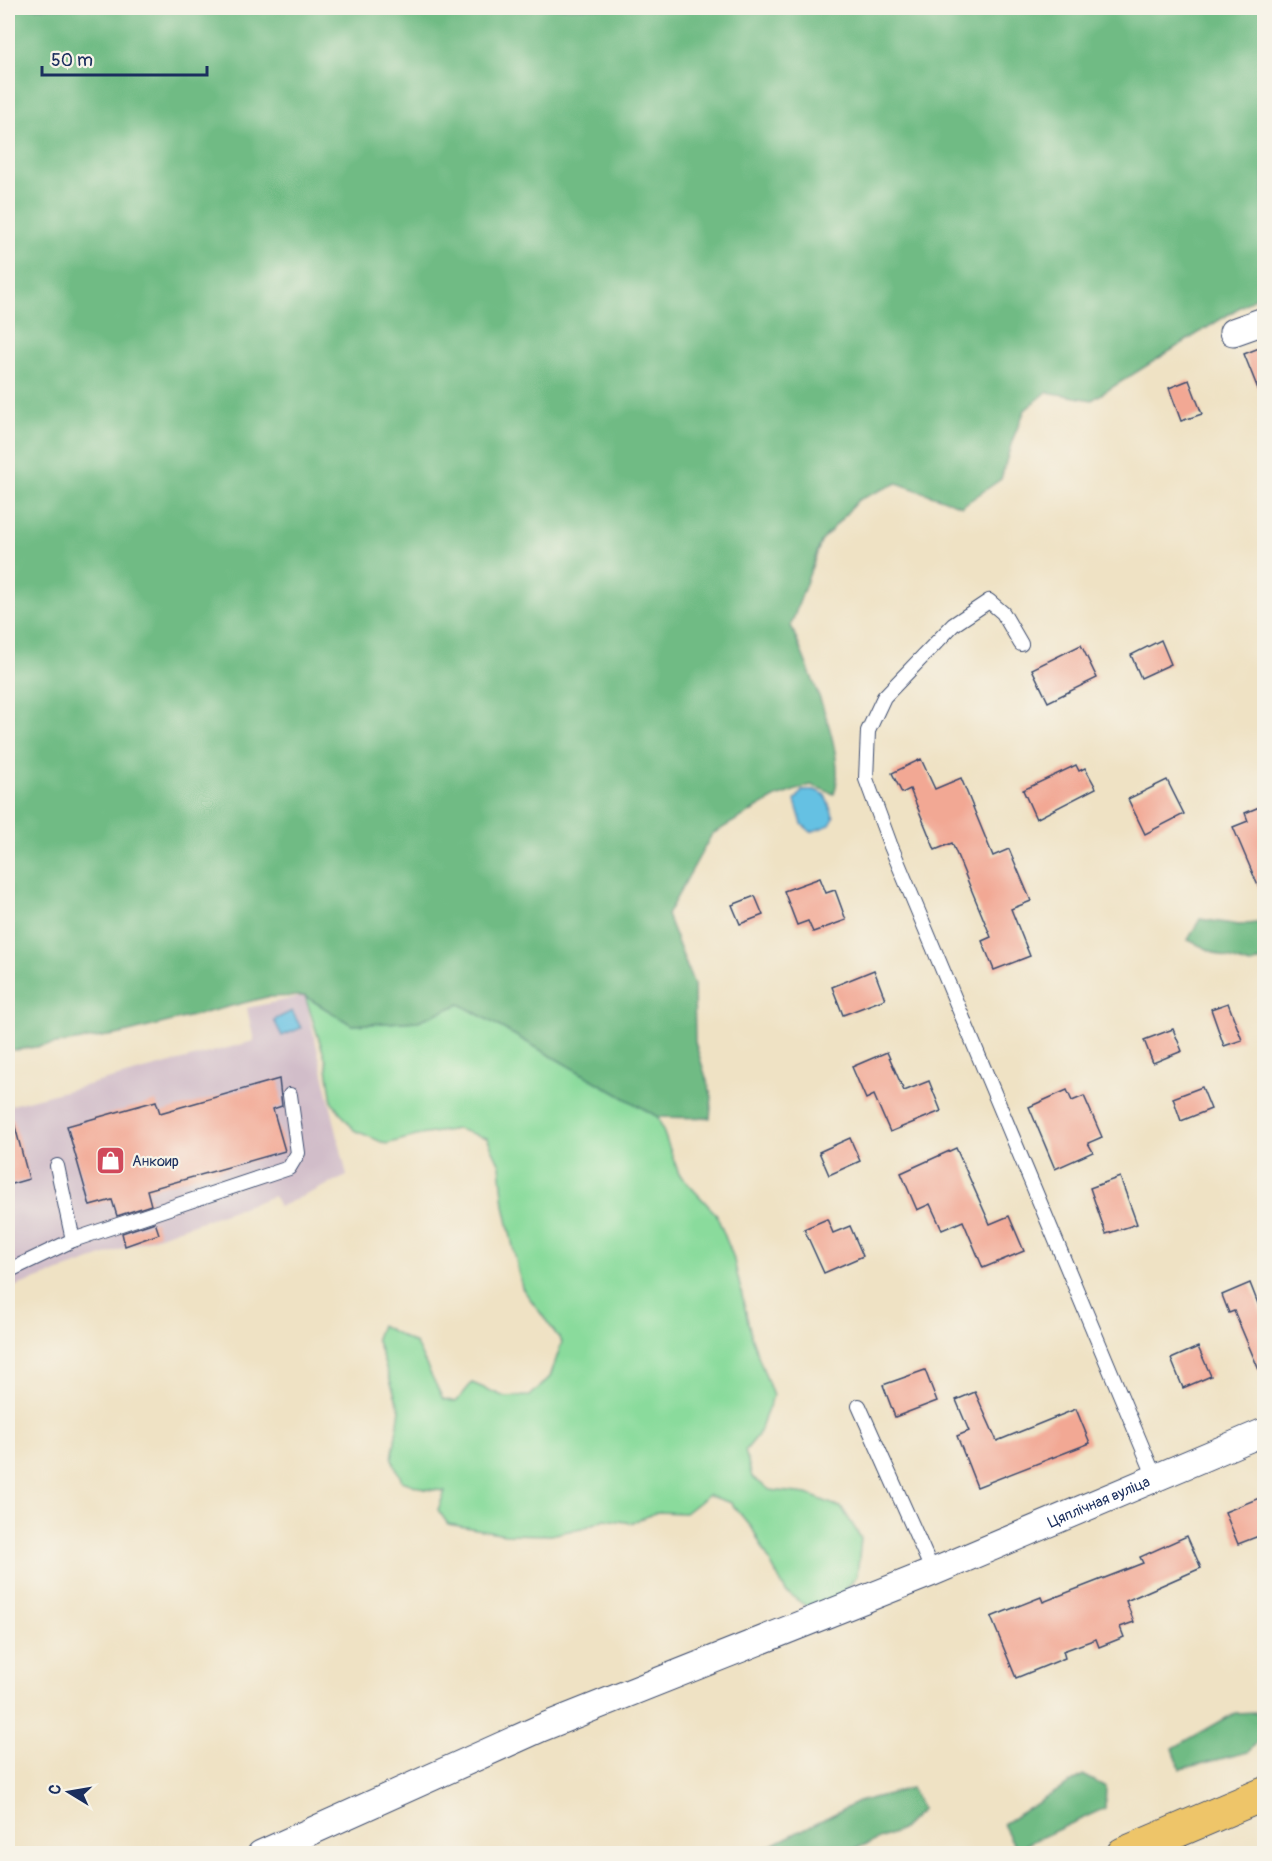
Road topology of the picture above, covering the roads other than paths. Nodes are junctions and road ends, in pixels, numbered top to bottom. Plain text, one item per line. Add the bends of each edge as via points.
1 (1264, 321) edge
2 (1233, 332) dead end
3 (1021, 644) dead end
4 (290, 1095) dead end
5 (57, 1166) dead end
6 (73, 1240) junction
7 (8, 1271) edge
8 (859, 1406) dead end
9 (1264, 1432) edge
10 (1156, 1480) junction
11 (933, 1572) junction
12 (1264, 1794) edge
13 (261, 1854) edge
14 (1123, 1854) edge

1 - 2 street
3 - 10 lane via 1003,613 989,601 953,625 884,697 868,731 866,779
4 - 6 lane via 298,1153 290,1168
5 - 6 lane
6 - 7 lane
8 - 11 lane
9 - 10 street, Цяплічная вуліца
10 - 11 street, Цяплічная вуліца
11 - 13 street, Цяплічная вуліца via 542,1728
12 - 14 main road

